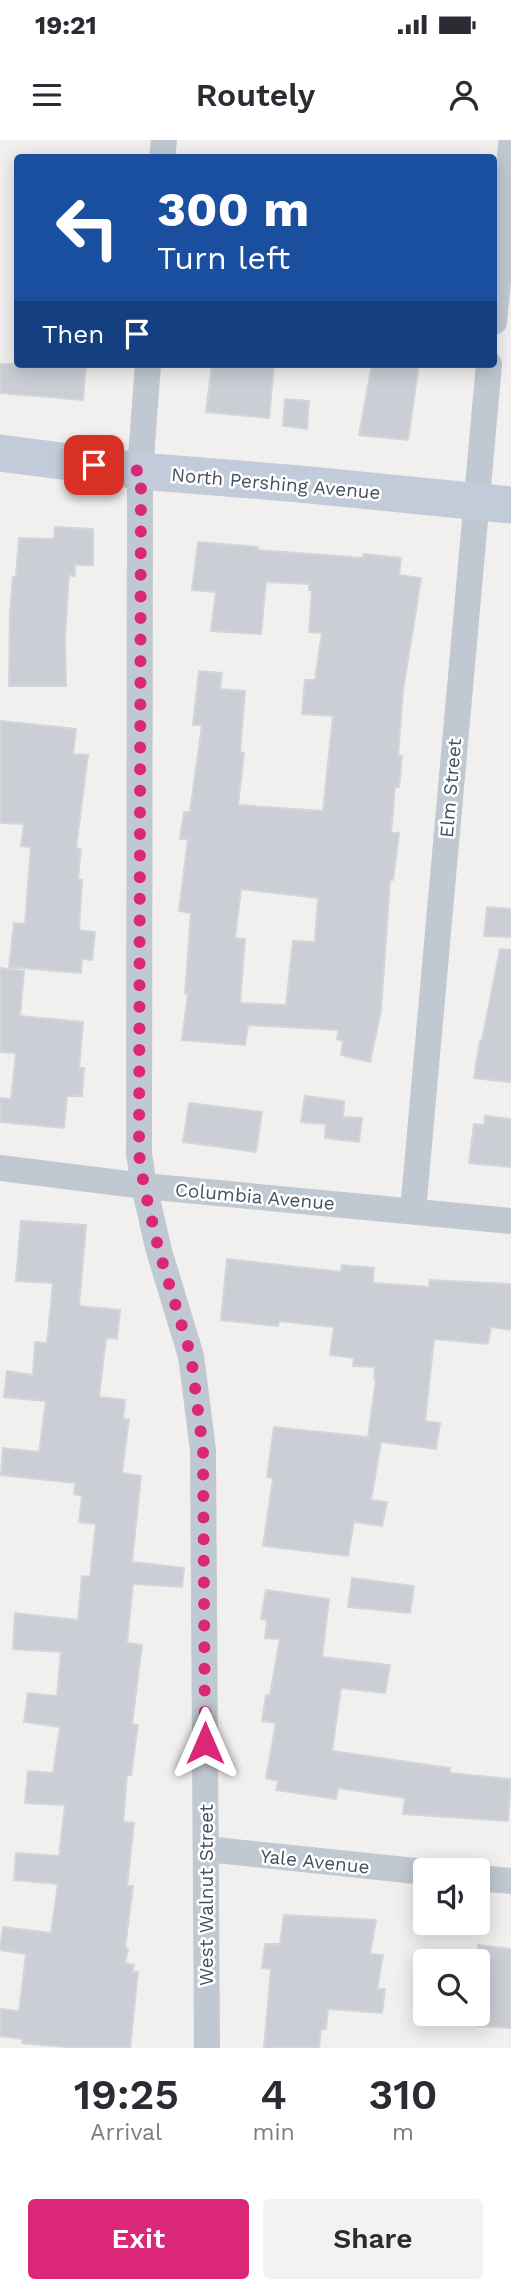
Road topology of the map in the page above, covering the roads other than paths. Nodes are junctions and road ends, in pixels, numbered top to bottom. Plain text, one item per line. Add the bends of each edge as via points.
1 (511, 145) edge
2 (497, 291) edge
3 (148, 368) edge
4 (489, 368) edge
5 (0, 453) edge
6 (141, 471) junction
7 (493, 503) edge
8 (0, 1168) edge
9 (144, 1186) junction
10 (413, 1211) junction
11 (511, 1221) edge
12 (206, 1849) junction
13 (413, 1871) edge
14 (490, 1879) edge
15 (511, 1881) edge
16 (207, 2048) edge

1 - 2 street
3 - 6 street, West Walnut Street
4 - 7 street, Elm Street
5 - 6 main road, North Pershing Avenue
6 - 7 main road, North Pershing Avenue
6 - 9 street, West Walnut Street via 139,1154
7 - 10 street, Elm Street
8 - 9 street, Columbia Avenue
9 - 10 street, Columbia Avenue
9 - 12 street, West Walnut Street via 191,1356 203,1450
10 - 11 street, Columbia Avenue
12 - 13 street, Yale Avenue
12 - 16 street, West Walnut Street
14 - 15 street

